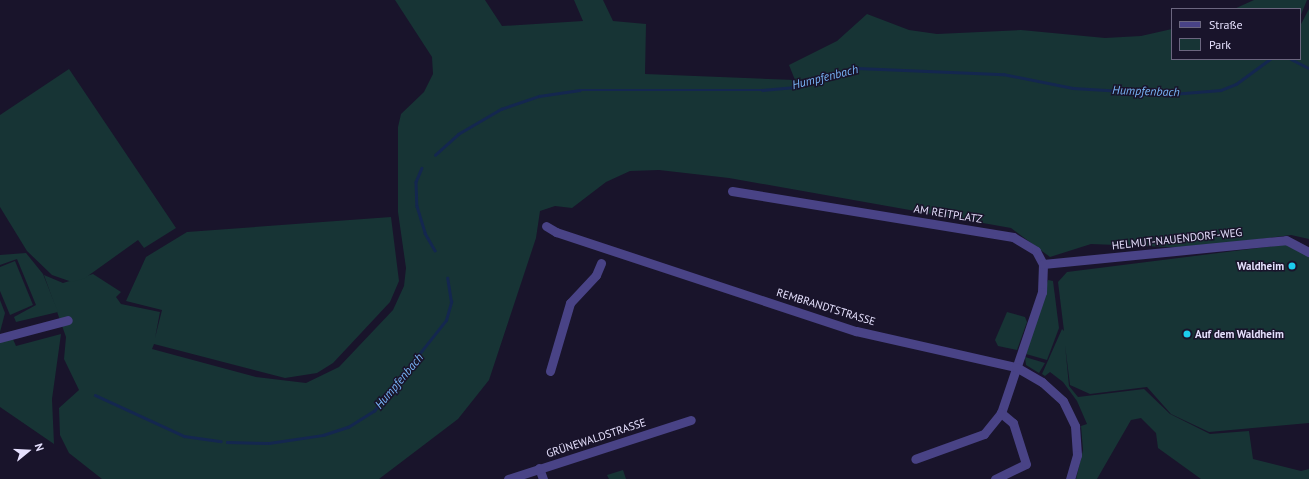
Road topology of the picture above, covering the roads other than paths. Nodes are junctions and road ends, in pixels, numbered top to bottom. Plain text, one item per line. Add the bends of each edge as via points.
1 (732, 191) dead end
2 (546, 226) dead end
3 (1309, 252) edge
4 (601, 263) dead end
5 (1043, 264) junction
6 (68, 320) dead end
7 (0, 338) edge
8 (1016, 367) junction
9 (550, 371) dead end
10 (1001, 413) junction
11 (691, 420) dead end
12 (915, 459) dead end
13 (539, 468) junction
14 (508, 479) edge
15 (543, 479) edge
16 (995, 479) edge
17 (1070, 479) edge

1 - 5 street, AM REITPLATZ via 1013,237 1036,251
2 - 8 street, REMBRANDTSTRASSE via 556,232 856,331
3 - 5 street, HELMUT-NAUENDORF-WEG via 1286,240
4 - 9 street via 596,275 570,303
5 - 8 street via 1042,292
6 - 7 street
8 - 10 street
8 - 17 street, REMBRANDTSTRASSE via 1042,382 1062,401 1075,426 1077,455
10 - 12 street via 984,434
10 - 16 street via 1013,423 1026,464 1016,472
11 - 13 street, GRÜNEWALDSTRASSE
13 - 14 street, GRÜNEWALDSTRASSE
13 - 15 street

